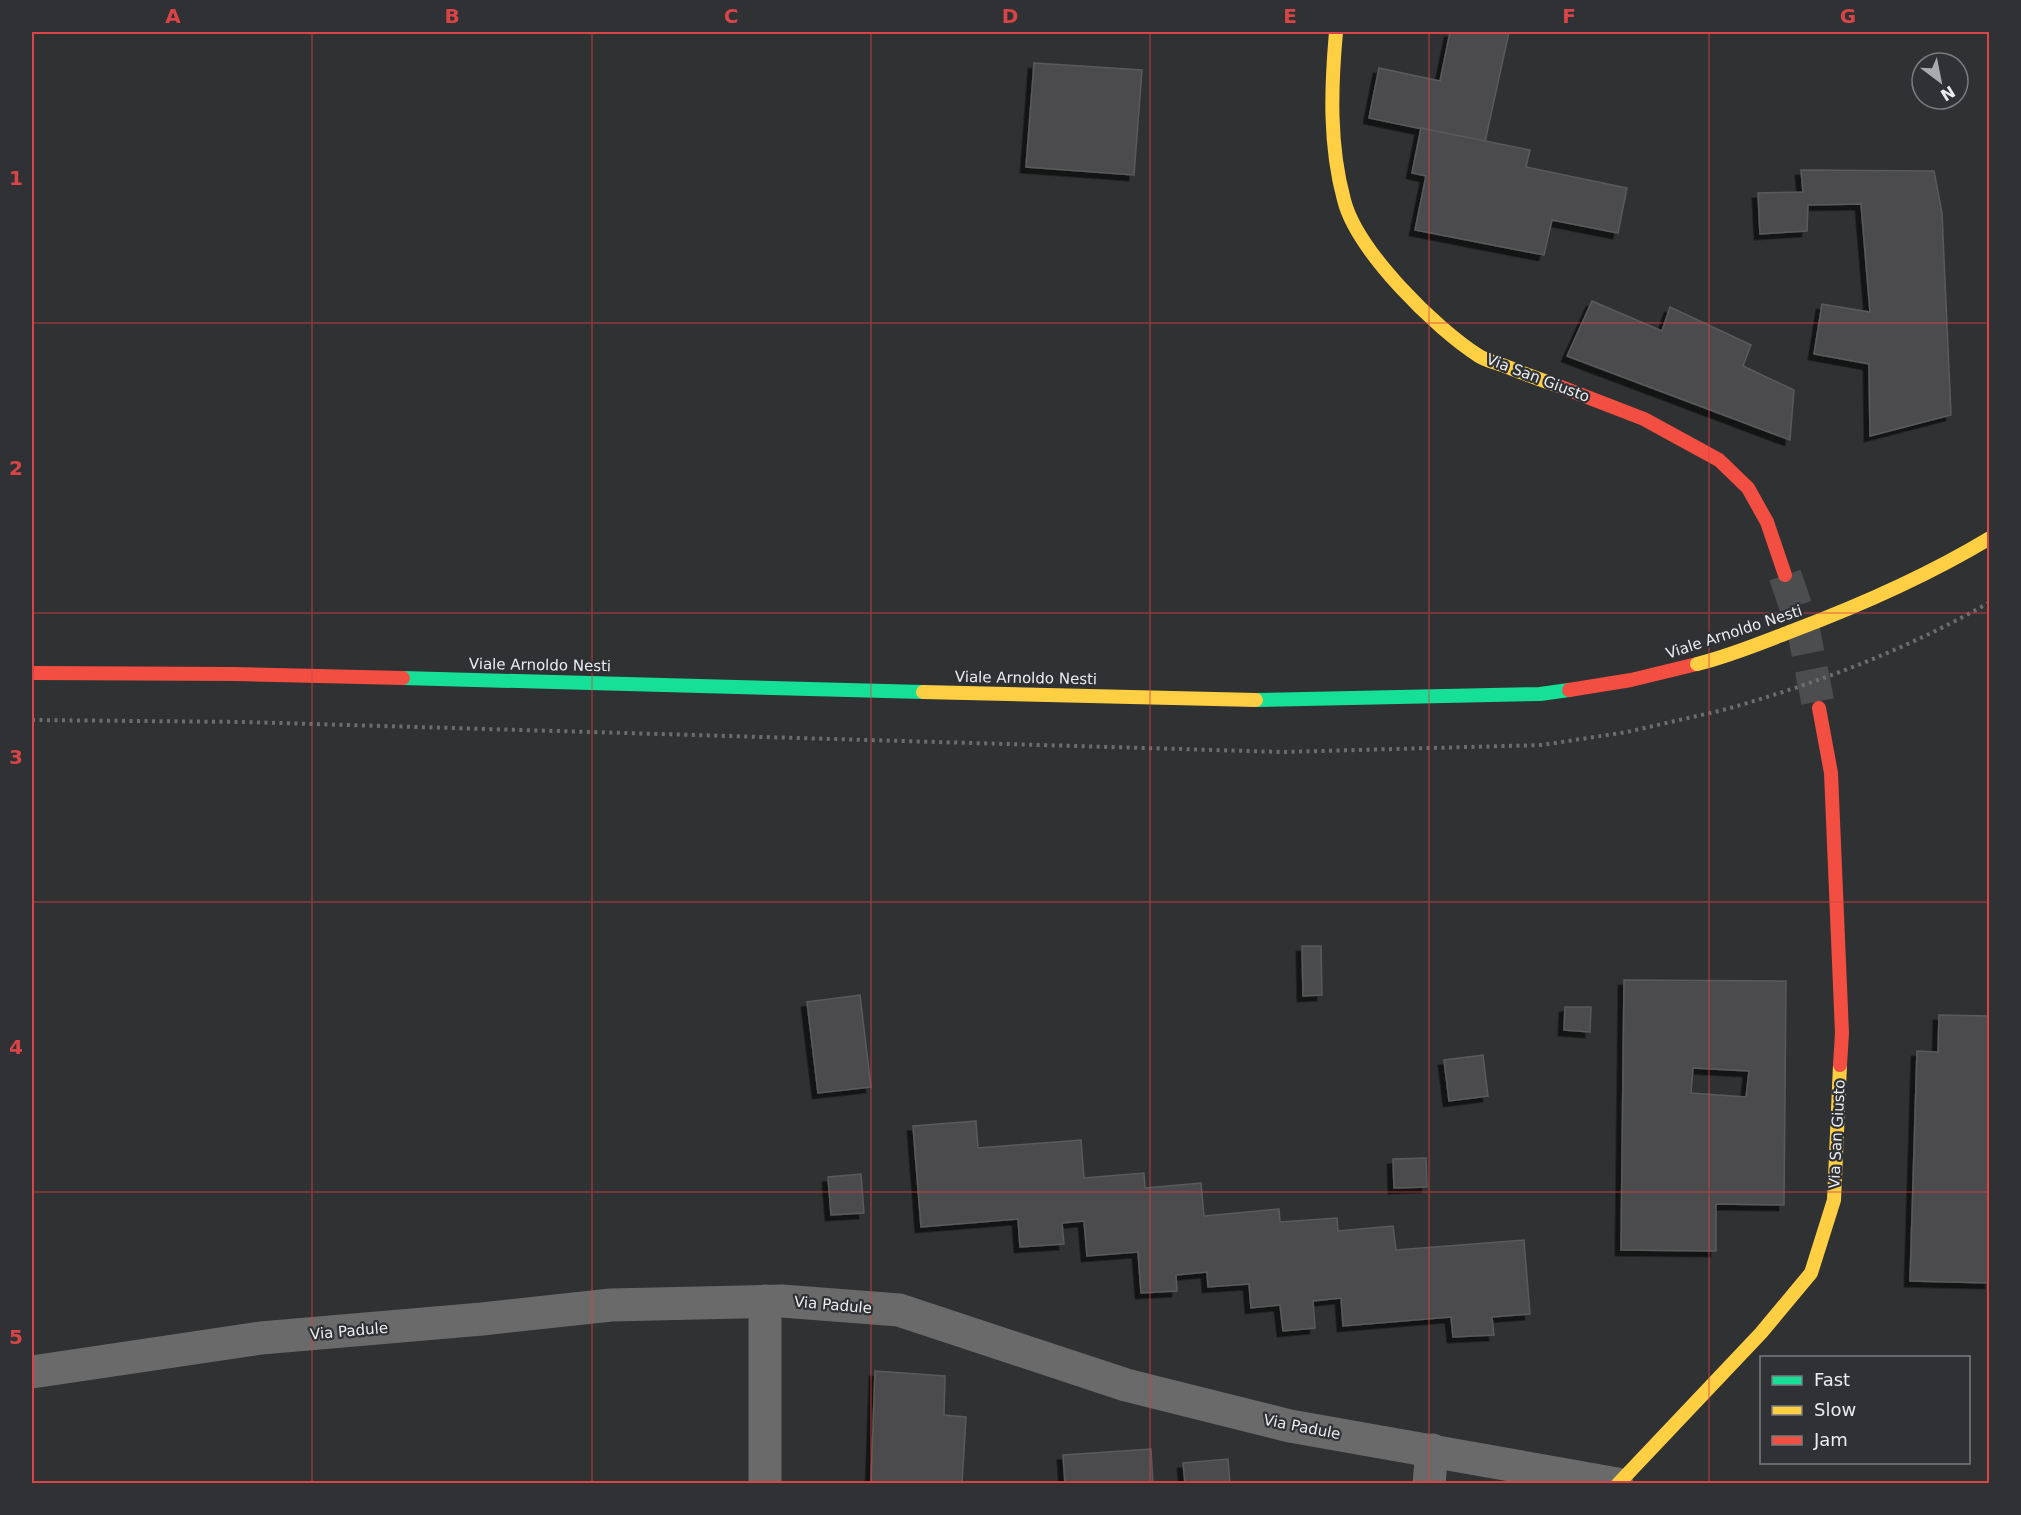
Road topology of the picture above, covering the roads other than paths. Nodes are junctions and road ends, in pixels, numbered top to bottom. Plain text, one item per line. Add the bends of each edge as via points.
1 (1336, 32) edge
2 (1989, 538) edge
3 (1785, 575) tunnel mouth
4 (32, 673) edge
5 (1819, 708) tunnel mouth
6 (765, 1301) junction
7 (32, 1372) edge
8 (1432, 1450) junction
9 (765, 1484) edge
10 (1429, 1484) edge
11 (1618, 1484) edge

1 - 3 street, Via San Giusto via 1333,144 1344,202 1362,238 1386,269 1440,326 1481,357 1644,419 1719,460 1748,488 1767,522
2 - 4 street, Viale Arnoldo Nesti, bridge via 1920,577 1774,638 1697,664 1631,680 1540,694 1281,701 234,674
5 - 11 street, Via San Giusto via 1831,773 1842,1033 1834,1200 1811,1273 1761,1333
6 - 7 street, Via Padule via 611,1305 261,1338
6 - 8 street, Via Padule via 899,1310 1137,1388 1290,1426
6 - 9 street
8 - 10 street
8 - 11 street, Via Padule

